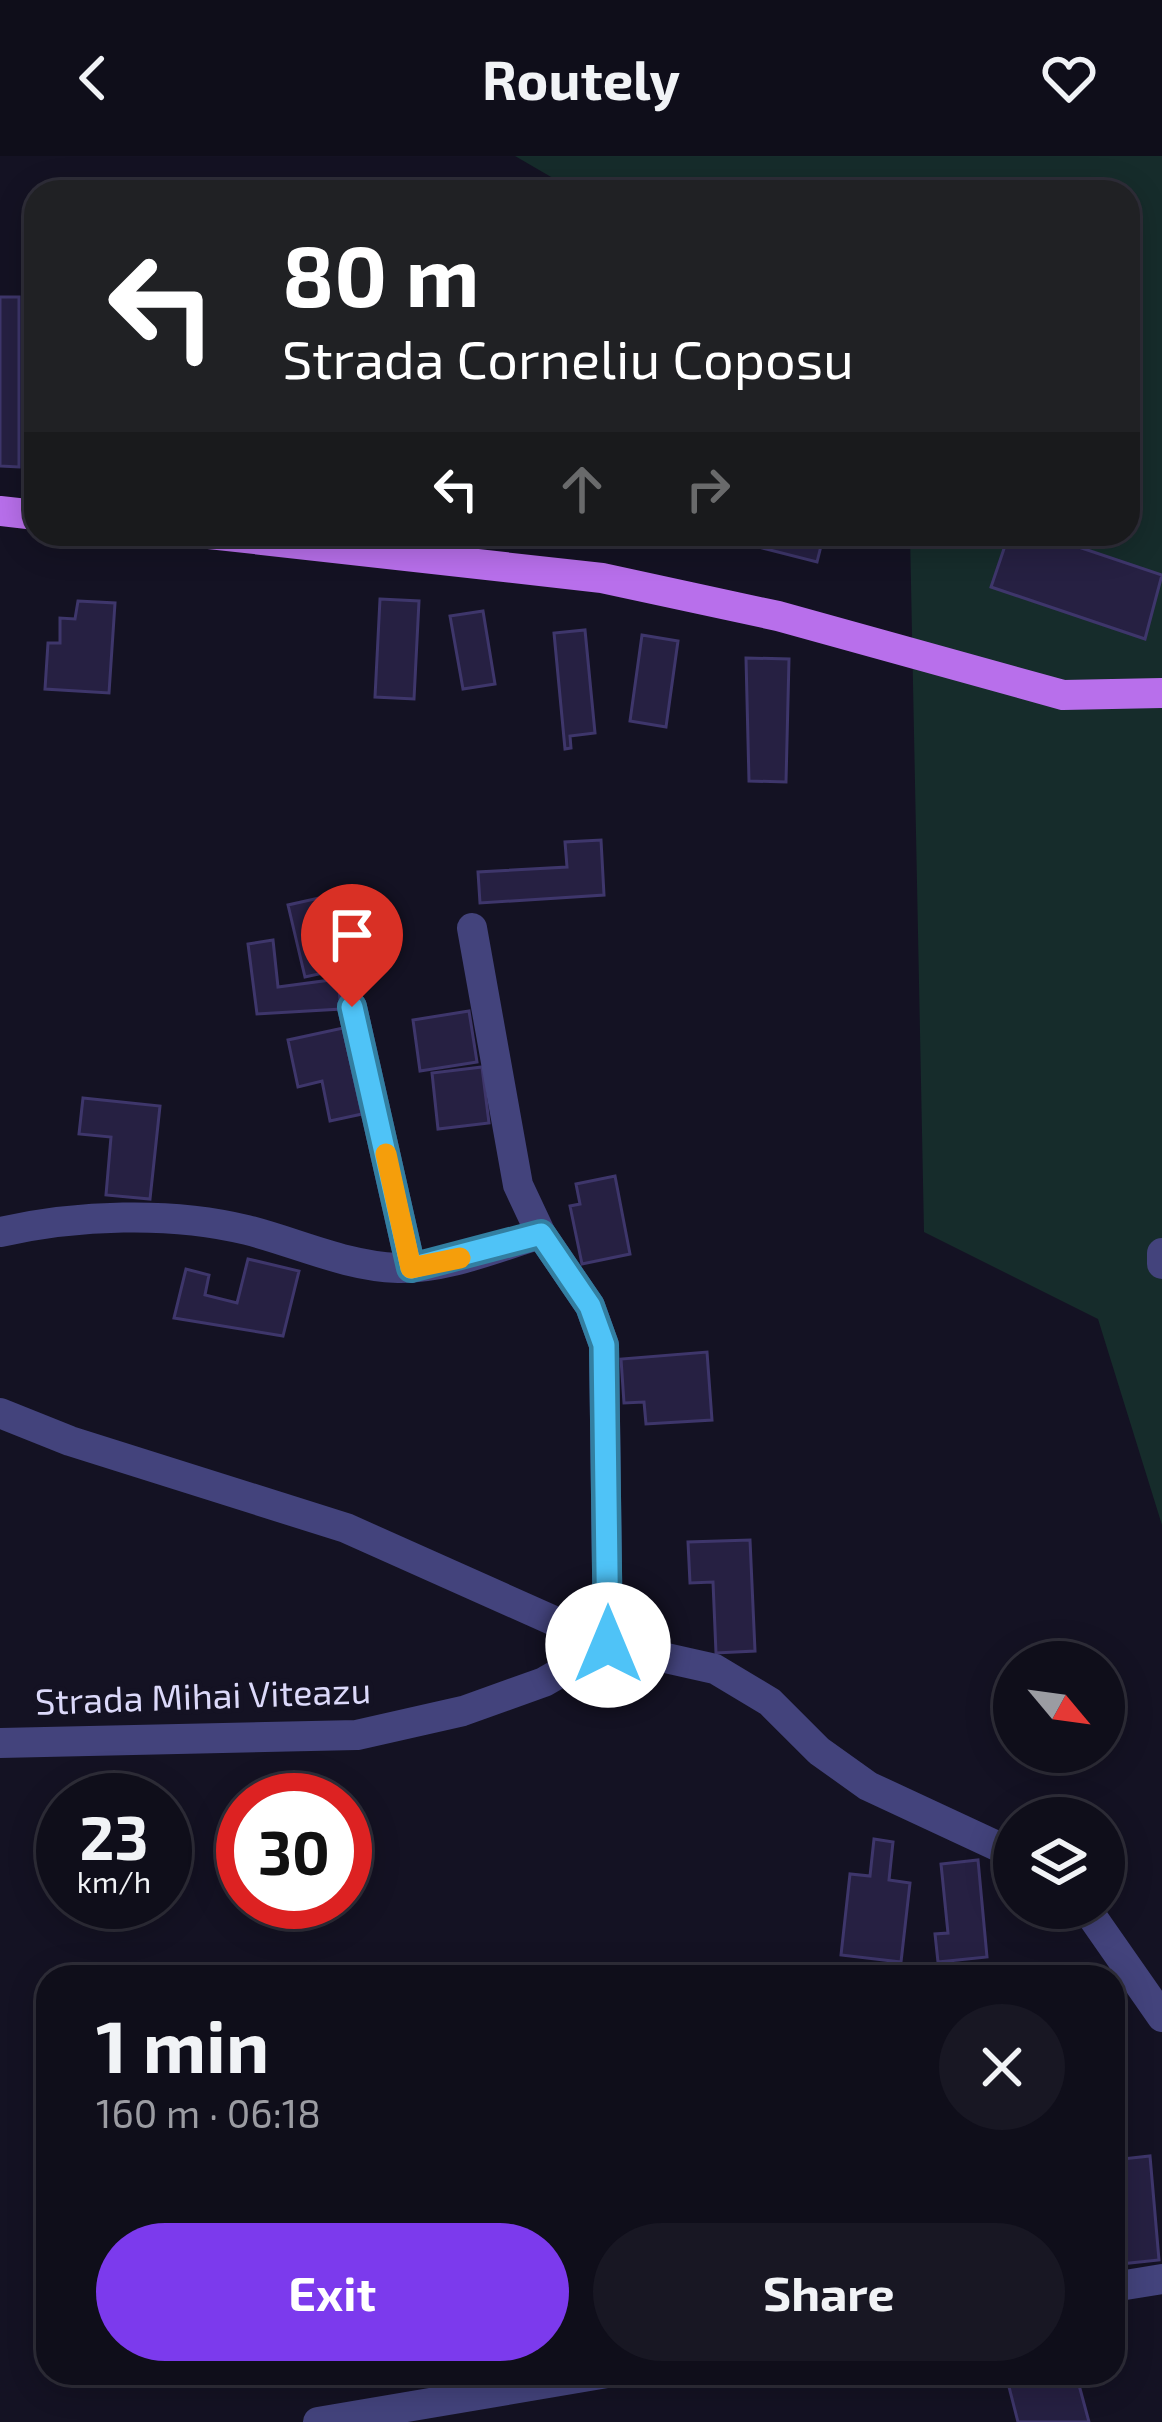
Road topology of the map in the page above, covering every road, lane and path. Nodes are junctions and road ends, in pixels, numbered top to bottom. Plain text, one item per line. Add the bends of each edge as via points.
1 (315, 546) edge
2 (1162, 693) edge
3 (472, 928) dead end
4 (352, 1007) dead end
5 (0, 1232) edge
6 (541, 1234) junction
7 (1162, 1253) edge
8 (1162, 1264) edge
9 (411, 1268) junction
10 (0, 1413) edge
11 (608, 1645) junction
12 (0, 1743) edge
13 (993, 1844) edge
14 (1101, 1929) edge
15 (1162, 2017) edge
16 (1162, 2278) edge
17 (1125, 2285) edge
18 (536, 2385) edge
19 (319, 2422) edge

1 - 2 main road via 602,578 1064,695
3 - 6 street via 518,1185
4 - 9 street
5 - 9 street via 46,1222 168,1220
6 - 9 street
6 - 11 street via 590,1306 604,1345
7 - 8 street
10 - 11 street via 346,1528
11 - 12 street, Strada Mihai Viteazu via 524,1690 357,1735
11 - 13 street via 715,1669 770,1702 868,1786
14 - 15 street
16 - 17 street
18 - 19 street

